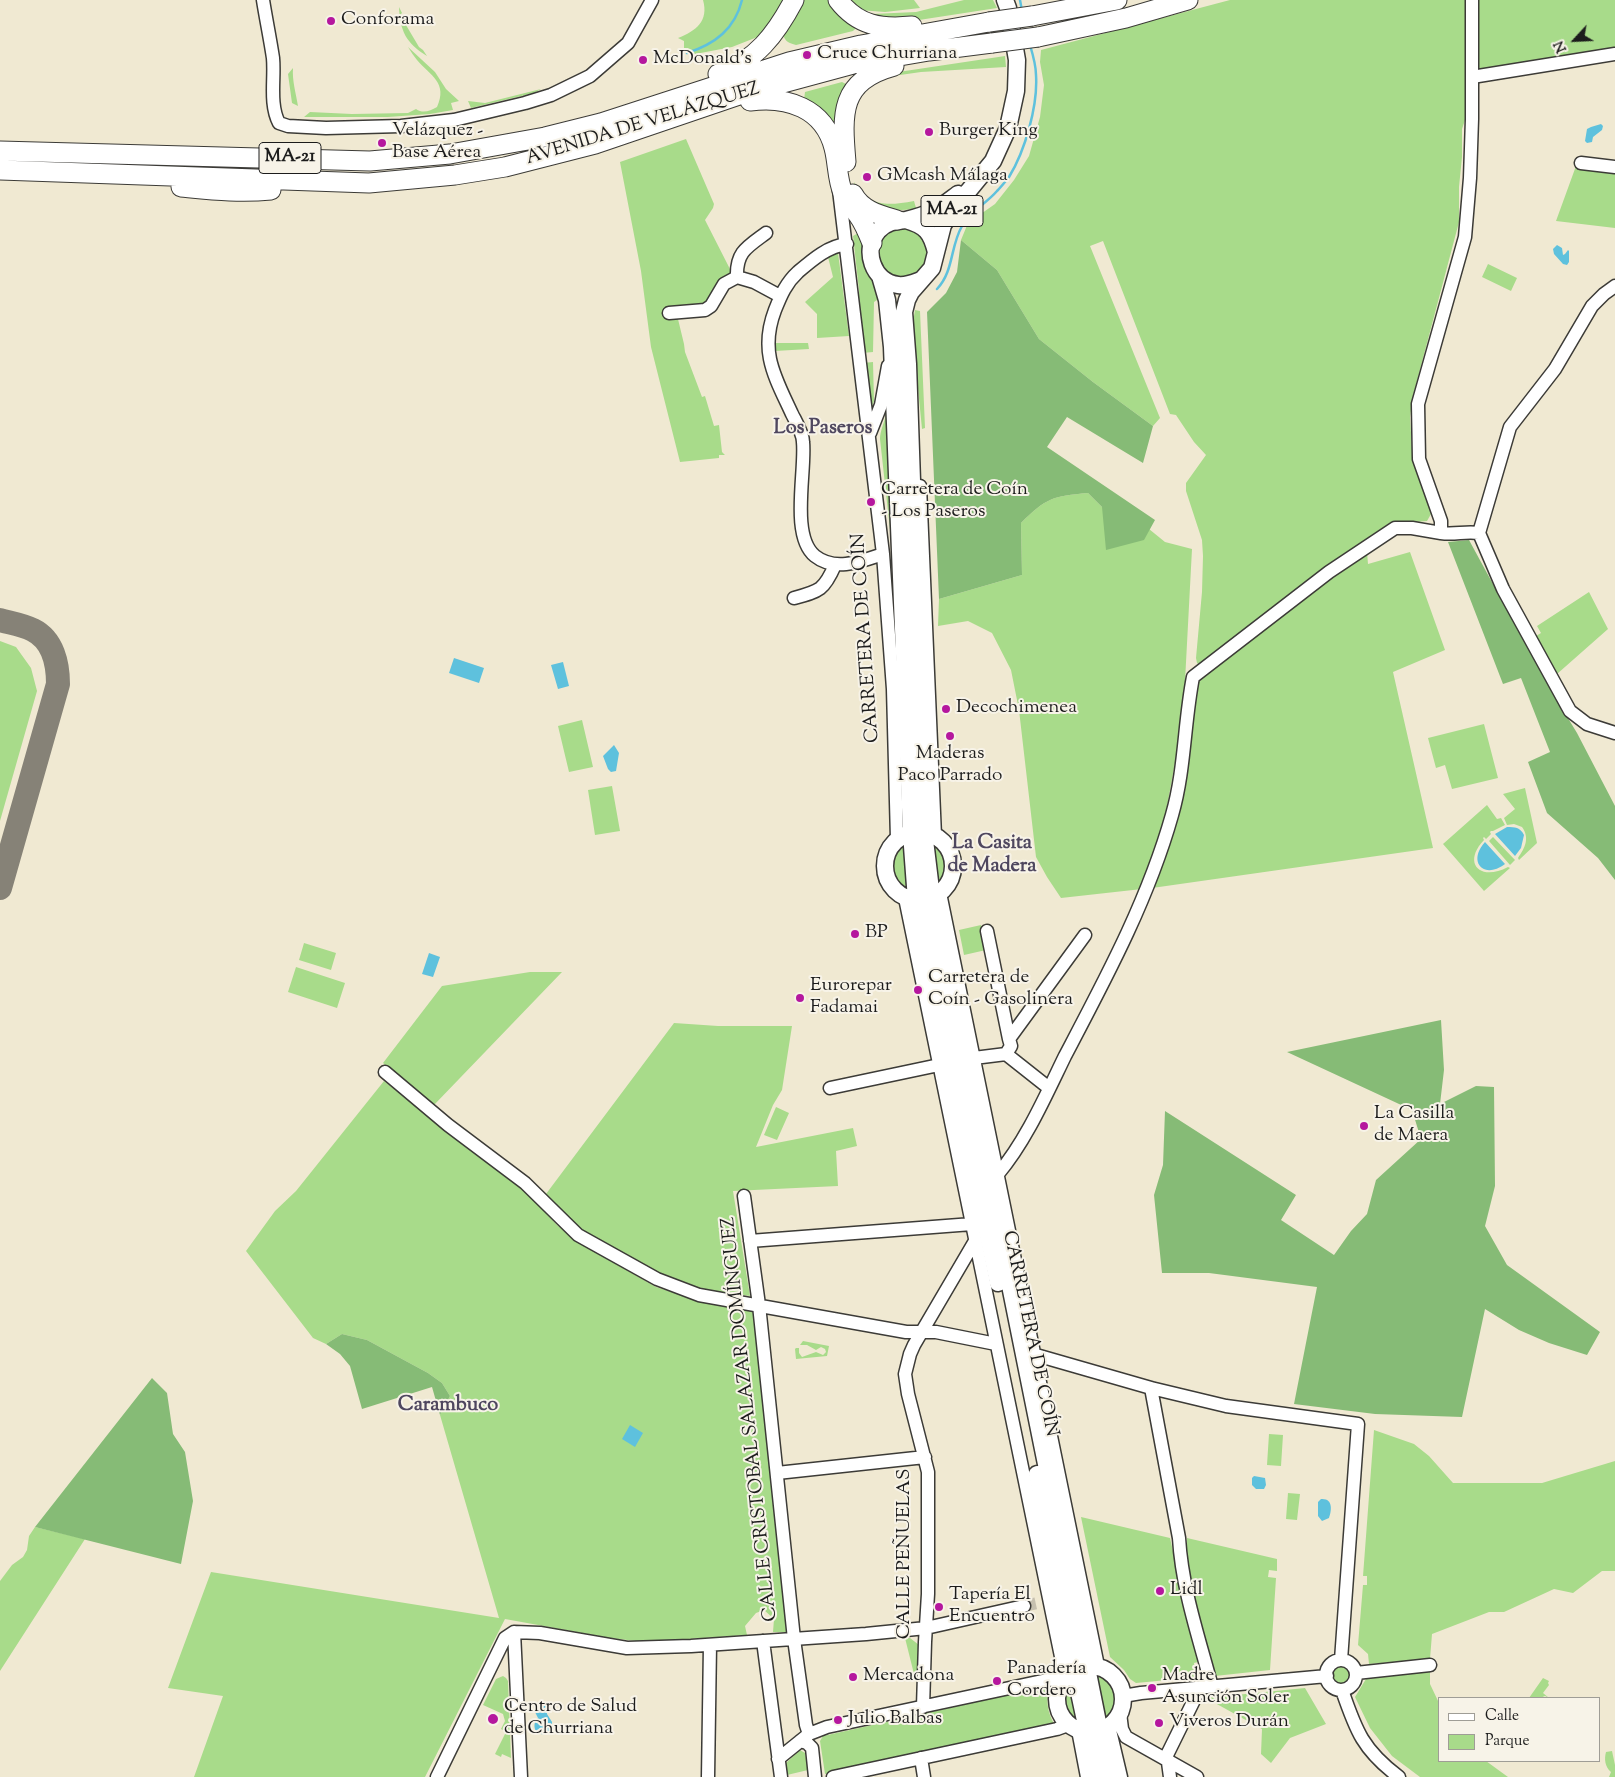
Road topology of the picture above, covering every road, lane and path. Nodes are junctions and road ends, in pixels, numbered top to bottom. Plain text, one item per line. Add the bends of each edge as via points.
1 (263, 0) edge
2 (652, 0) edge
3 (794, 0) edge
4 (838, 0) edge
5 (1005, 0) edge
6 (1117, 0) edge
7 (1188, 0) edge
8 (1472, 0) edge
9 (955, 27) junction
10 (988, 44) junction
11 (1615, 54) edge
12 (1472, 77) junction
13 (577, 128) junction
14 (643, 128) junction
15 (0, 151) edge
16 (1581, 163) dead end
17 (1615, 167) edge
18 (0, 170) edge
19 (838, 173) junction
20 (979, 177) junction
21 (902, 220) junction
22 (766, 233) dead end
23 (872, 243) junction
24 (847, 244) junction
25 (936, 252) junction
26 (880, 276) junction
27 (736, 277) junction
28 (921, 280) junction
29 (1615, 286) edge
30 (780, 296) junction
31 (669, 314) dead end
32 (892, 347) junction
33 (869, 435) junction
34 (1440, 533) junction
35 (1478, 533) junction
36 (884, 554) junction
37 (835, 564) junction
38 (794, 598) dead end
39 (1615, 733) edge
40 (917, 835) junction
41 (936, 895) junction
42 (910, 899) junction
43 (987, 930) dead end
44 (1085, 936) dead end
45 (1009, 1038) junction
46 (1006, 1054) junction
47 (974, 1058) junction
48 (939, 1065) junction
49 (386, 1072) dead end
50 (830, 1088) dead end
51 (1049, 1088) junction
52 (998, 1174) junction
53 (744, 1196) dead end
54 (972, 1224) junction
55 (750, 1241) junction
56 (975, 1241) junction
57 (759, 1305) junction
58 (922, 1332) junction
59 (996, 1344) junction
60 (1036, 1355) junction
61 (1151, 1388) junction
62 (926, 1457) junction
63 (777, 1474) junction
64 (1024, 1606) tunnel mouth
65 (926, 1628) junction
66 (514, 1632) junction
67 (794, 1639) junction
68 (763, 1641) junction
69 (710, 1644) junction
70 (1341, 1660) junction
71 (1430, 1665) dead end
72 (1077, 1671) junction
73 (1356, 1672) junction
74 (1326, 1676) junction
75 (1206, 1688) junction
76 (1342, 1690) junction
77 (1123, 1696) junction
78 (923, 1707) junction
79 (1120, 1713) junction
80 (1089, 1729) junction
81 (805, 1738) junction
82 (921, 1758) junction
83 (778, 1759) junction
84 (1166, 1760) junction
85 (871, 1773) edge
86 (437, 1777) edge
87 (521, 1777) edge
88 (708, 1777) edge
89 (781, 1777) edge
90 (815, 1777) edge
91 (833, 1777) edge
92 (924, 1777) edge
93 (1087, 1777) edge
94 (1097, 1777) edge
95 (1109, 1777) edge
96 (1121, 1777) edge
97 (1170, 1777) edge
98 (1197, 1777) edge
99 (1399, 1777) edge

1 - 2 street via 273,58 276,118 279,123 293,127 326,128 402,126 454,120 551,95 590,76 628,43
3 - 13 highway via 764,45 750,58 726,71 598,115
4 - 9 highway via 862,22 877,26 926,24
5 - 20 main road, MA-21 via 1017,60 1016,91 1008,128 993,161
6 - 9 highway, AVENIDA DE VELÁZQUEZ / MA-21, bridge
7 - 10 highway, AVENIDA DE VELÁZQUEZ / MA-21, bridge via 1126,18
8 - 12 street
9 - 13 highway, AVENIDA DE VELÁZQUEZ / MA-21 via 789,62
10 - 14 highway, AVENIDA DE VELÁZQUEZ / MA-21 via 854,64 742,94
10 - 21 highway via 877,71 861,81 849,97 843,125 851,190 856,199 876,214
11 - 12 street
12 - 34 street via 1470,178 1464,237 1418,404 1419,459 1441,521
13 - 15 highway, AVENIDA DE VELÁZQUEZ / MA-21 via 450,154 370,160
14 - 18 highway, AVENIDA DE VELÁZQUEZ / MA-21 via 505,167 369,183
14 - 19 highway via 672,127 751,100 774,99 798,105 815,115 834,147
16 - 17 street
19 - 23 highway via 848,203 859,216
19 - 24 street, CARRETERA DE COÍN
20 - 21 main road, MA-21 via 942,206
20 - 25 main road, MA-21 via 943,225
21 - 23 main road via 888,223 878,231
21 - 25 main road via 919,224 928,232
22 - 27 street via 742,251
23 - 26 main road via 872,264
24 - 30 street via 833,247 812,260 793,276
24 - 33 street, CARRETERA DE COÍN
25 - 28 main road via 932,268
26 - 28 main road via 897,284
26 - 32 main road via 887,300
27 - 30 street via 754,282
27 - 31 street via 724,284 705,310
28 - 40 main road via 911,292 904,312 908,364
29 - 35 street via 1592,306 1555,369 1510,427
30 - 37 street via 767,338 772,371 803,440 800,504 803,539 814,556
32 - 33 street, CARRETERA DE COÍN via 881,405
32 - 40 main road
33 - 36 street, CARRETERA DE COÍN
34 - 35 street
34 - 51 street via 1395,528 1329,572 1193,677 1183,766 1172,814 1149,885 1118,954
35 - 39 street via 1503,589 1570,711 1587,724
36 - 37 street via 858,562
36 - 40 street, CARRETERA DE COÍN via 893,689
37 - 38 street via 828,582 817,592
40 - 41 main road
40 - 41 main road via 944,842 950,852 952,874 948,884
40 - 42 main road
40 - 42 main road via 889,849 885,861 885,874 890,886
41 - 42 main road
41 - 47 street, CARRETERA DE COÍN
41 - 72 main road
42 - 48 street, CARRETERA DE COÍN
42 - 72 main road, CARRETERA DE COÍN via 1016,1364
43 - 45 street
44 - 45 street
45 - 46 street via 1011,1046
46 - 47 street
46 - 51 street
47 - 52 street, CARRETERA DE COÍN
48 - 50 street
48 - 54 street, CARRETERA DE COÍN
49 - 57 street via 525,1184 578,1235 657,1279 699,1296
51 - 52 street via 1011,1160
52 - 60 street, CARRETERA DE COÍN
53 - 55 street, CALLE CRISTOBAL SALAZAR DOMÍNGUEZ
54 - 55 street
54 - 56 street, CARRETERA DE COÍN
55 - 57 street, CALLE CRISTOBAL SALAZAR DOMÍNGUEZ
56 - 58 street, CALLE PEÑUELAS
56 - 59 street, CARRETERA DE COÍN
57 - 58 street via 906,1332
57 - 63 street, CALLE CRISTOBAL SALAZAR DOMÍNGUEZ
58 - 59 street
58 - 62 street, CALLE PEÑUELAS via 910,1354 905,1374
59 - 72 street, CARRETERA DE COÍN via 1044,1602
60 - 61 street
60 - 72 street, CARRETERA DE COÍN
61 - 70 street via 1226,1406 1358,1424
61 - 75 street
62 - 63 street
62 - 65 street, CALLE PEÑUELAS
63 - 67 street, CALLE CRISTOBAL SALAZAR DOMÍNGUEZ
64 - 65 street
65 - 67 street
65 - 78 street, CALLE PEÑUELAS
66 - 69 street via 540,1632 627,1648
66 - 86 street via 505,1638
66 - 87 street
67 - 68 street
67 - 81 street, CALLE CRISTOBAL SALAZAR DOMÍNGUEZ
68 - 69 street
68 - 83 street
69 - 88 street
70 - 73 street via 1349,1662
70 - 74 street via 1332,1663
71 - 73 street
72 - 77 main road via 1108,1670 1116,1677
72 - 78 street
72 - 80 main road
72 - 80 main road via 1057,1691 1056,1700 1061,1716
73 - 76 street via 1354,1682
74 - 75 street
74 - 76 street via 1334,1687
75 - 77 street
75 - 84 street
76 - 99 street via 1355,1727 1368,1748 1380,1763
77 - 79 main road
78 - 81 street via 827,1727
79 - 80 main road
79 - 84 street via 1126,1737
80 - 82 street via 1061,1728
80 - 93 street
80 - 94 main road
80 - 95 main road
80 - 96 street
81 - 83 street
81 - 90 street via 812,1748
82 - 85 street
82 - 92 street
83 - 89 street
84 - 97 street
84 - 98 street
85 - 91 street

